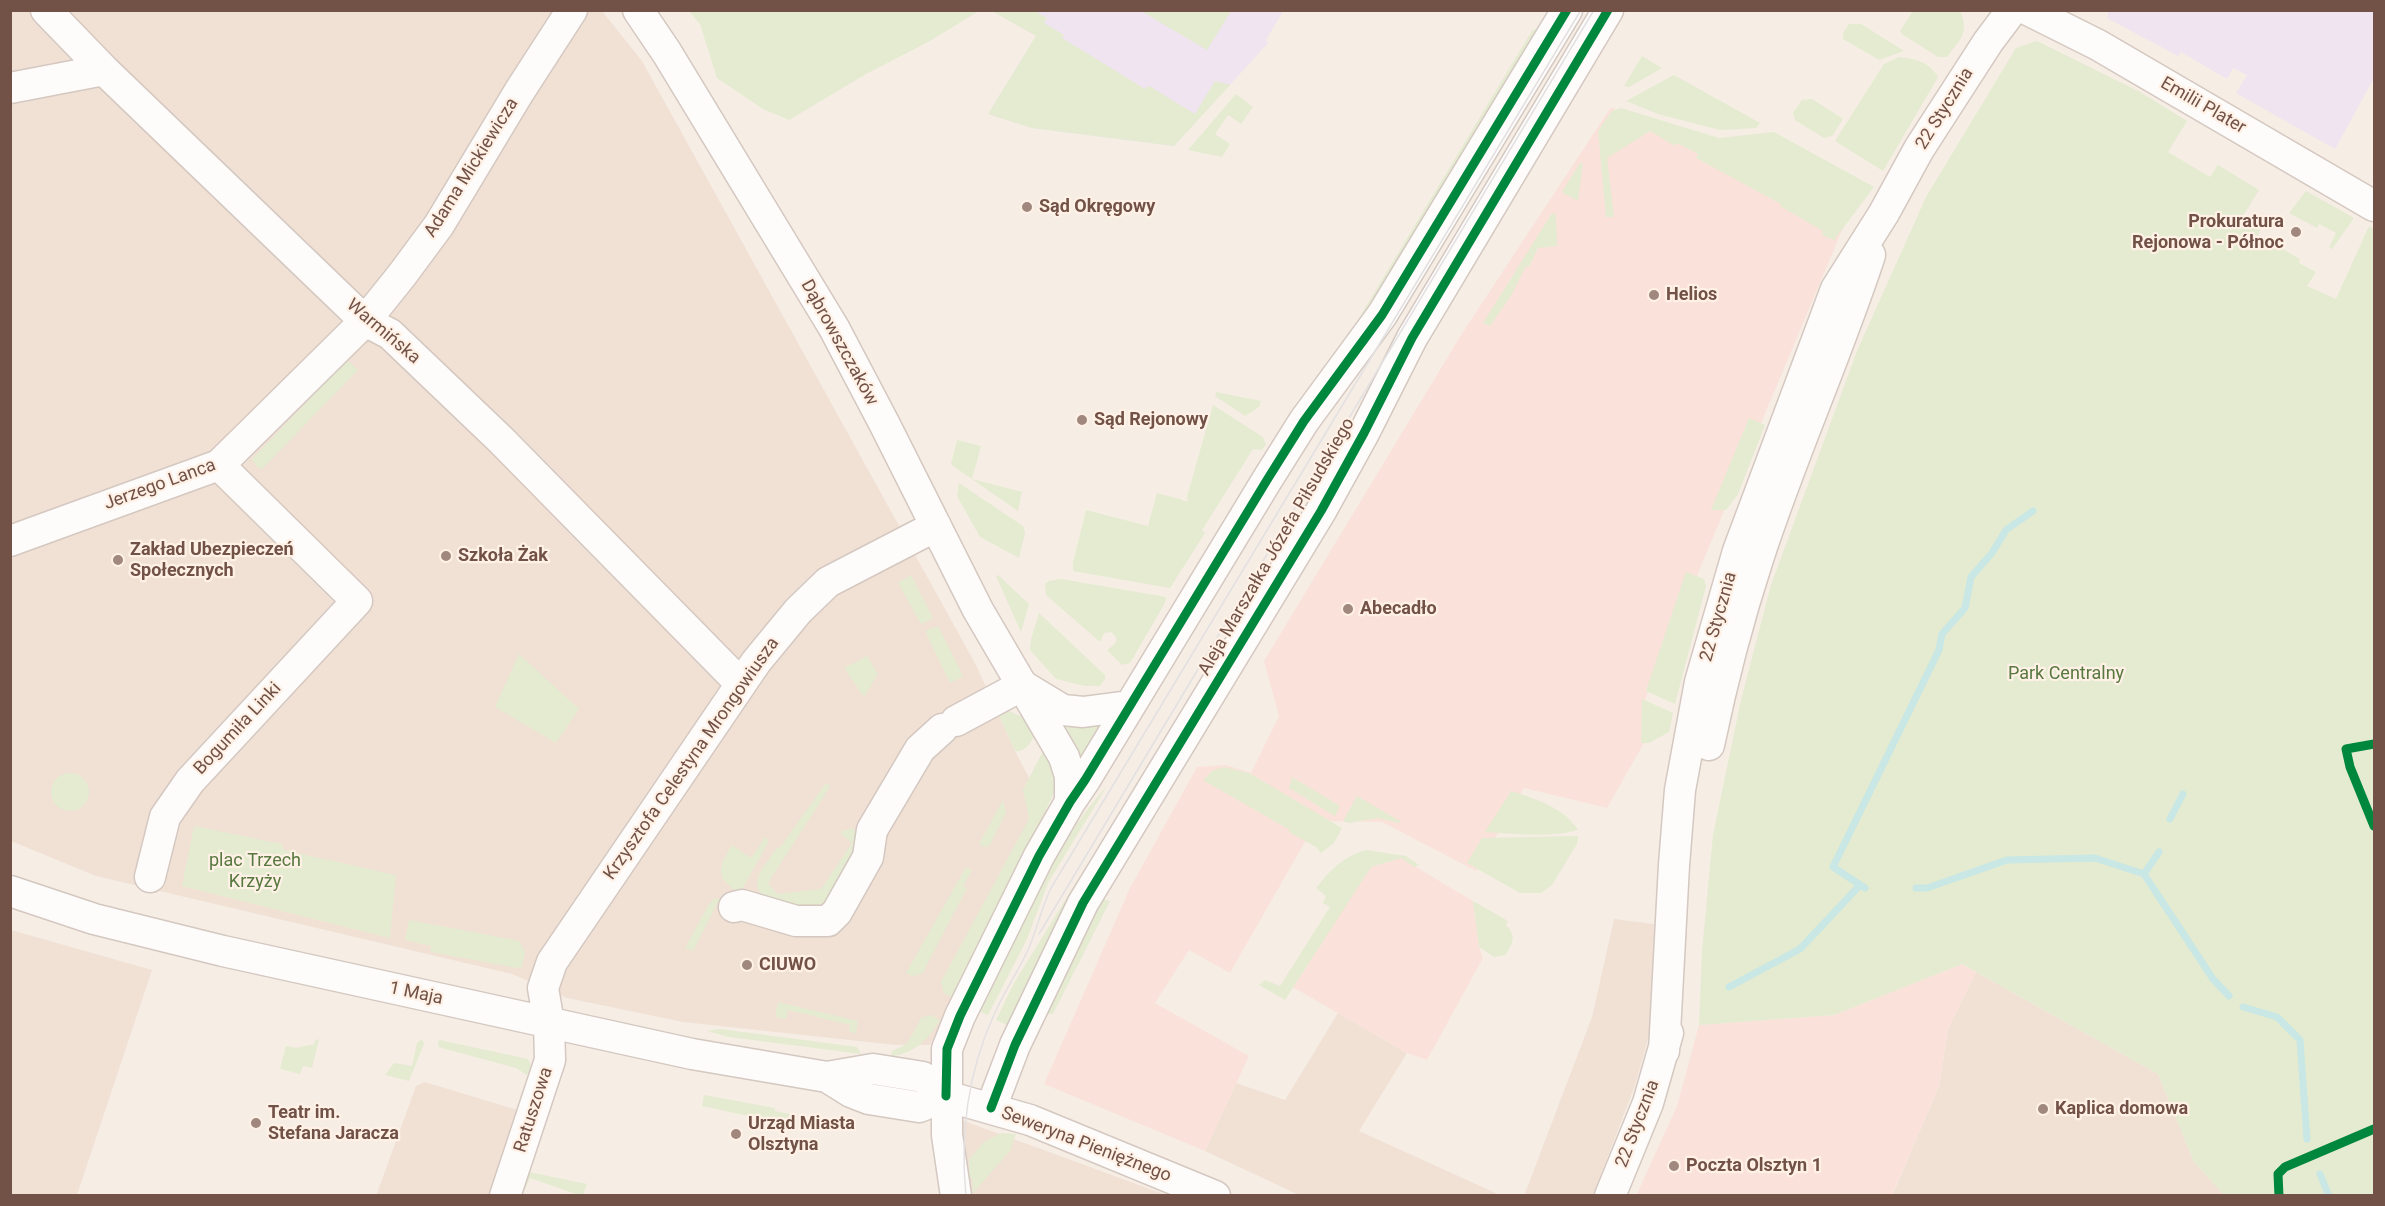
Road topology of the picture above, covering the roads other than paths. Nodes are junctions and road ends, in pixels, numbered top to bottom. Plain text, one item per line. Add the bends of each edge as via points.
1 (46, 10) edge
2 (572, 10) edge
3 (638, 10) edge
4 (1567, 10) edge
5 (1608, 10) edge
6 (2012, 10) edge
7 (2028, 10) edge
8 (104, 70) junction
9 (10, 88) edge
10 (2374, 206) edge
11 (365, 321) junction
12 (219, 465) junction
13 (936, 526) junction
14 (10, 541) edge
15 (741, 684) junction
16 (1023, 685) junction
17 (1129, 706) junction
18 (1070, 802) junction
19 (150, 877) dead end
20 (10, 891) edge
21 (734, 907) dead end
22 (549, 1023) junction
23 (946, 1096) junction
24 (991, 1108) junction
25 (505, 1196) edge
26 (956, 1196) edge
27 (1215, 1196) edge
28 (1610, 1196) edge

1 - 8 street, Warmińska
2 - 11 street, Adama Mickiewicza via 439,225
3 - 13 street, Dąbrowszczaków via 834,328
4 - 17 street, Aleja Marszałka Józefa Piłsudskiego via 1382,315 1288,447
5 - 24 street, Aleja Marszałka Józefa Piłsudskiego via 1412,338 1321,511 1083,903 1015,1046
6 - 28 street, 22 Stycznia via 1919,149 1884,213 1854,304 1766,536 1720,695 1700,793 1680,977 1664,1052
7 - 10 street, Emilii Plater via 2098,45
8 - 9 street
8 - 11 street, Warmińska
11 - 12 street, Jerzego Lanca
11 - 15 street, Warmińska via 390,334 493,433
12 - 14 street, Jerzego Lanca
12 - 19 street, Bogumiła Linki via 357,601 190,781 165,817
13 - 15 street, Krzysztofa Celestyna Mrongowiusza via 828,582 798,611
13 - 16 street, Dąbrowszczaków via 978,610
15 - 22 street, Krzysztofa Celestyna Mrongowiusza via 552,962 543,988
16 - 17 street, Dąbrowszczaków via 1063,710 1083,712
16 - 18 street, Dąbrowszczaków via 1064,757 1070,776
16 - 21 street via 949,725 920,749 872,830 868,857 828,921 796,921 742,905
17 - 18 street, Aleja Marszałka Józefa Piłsudskiego
18 - 23 street, Aleja Marszałka Józefa Piłsudskiego via 960,1016 947,1049
20 - 22 street, 1 Maja via 94,919 223,951
22 - 23 street, 1 Maja via 692,1054 827,1077 873,1069 923,1077
22 - 25 street, Ratuszowa via 550,1060
23 - 24 street, Seweryna Pieniężnego
23 - 26 street, Aleja Marszałka Józefa Piłsudskiego
24 - 27 street, Seweryna Pieniężnego via 1052,1128

